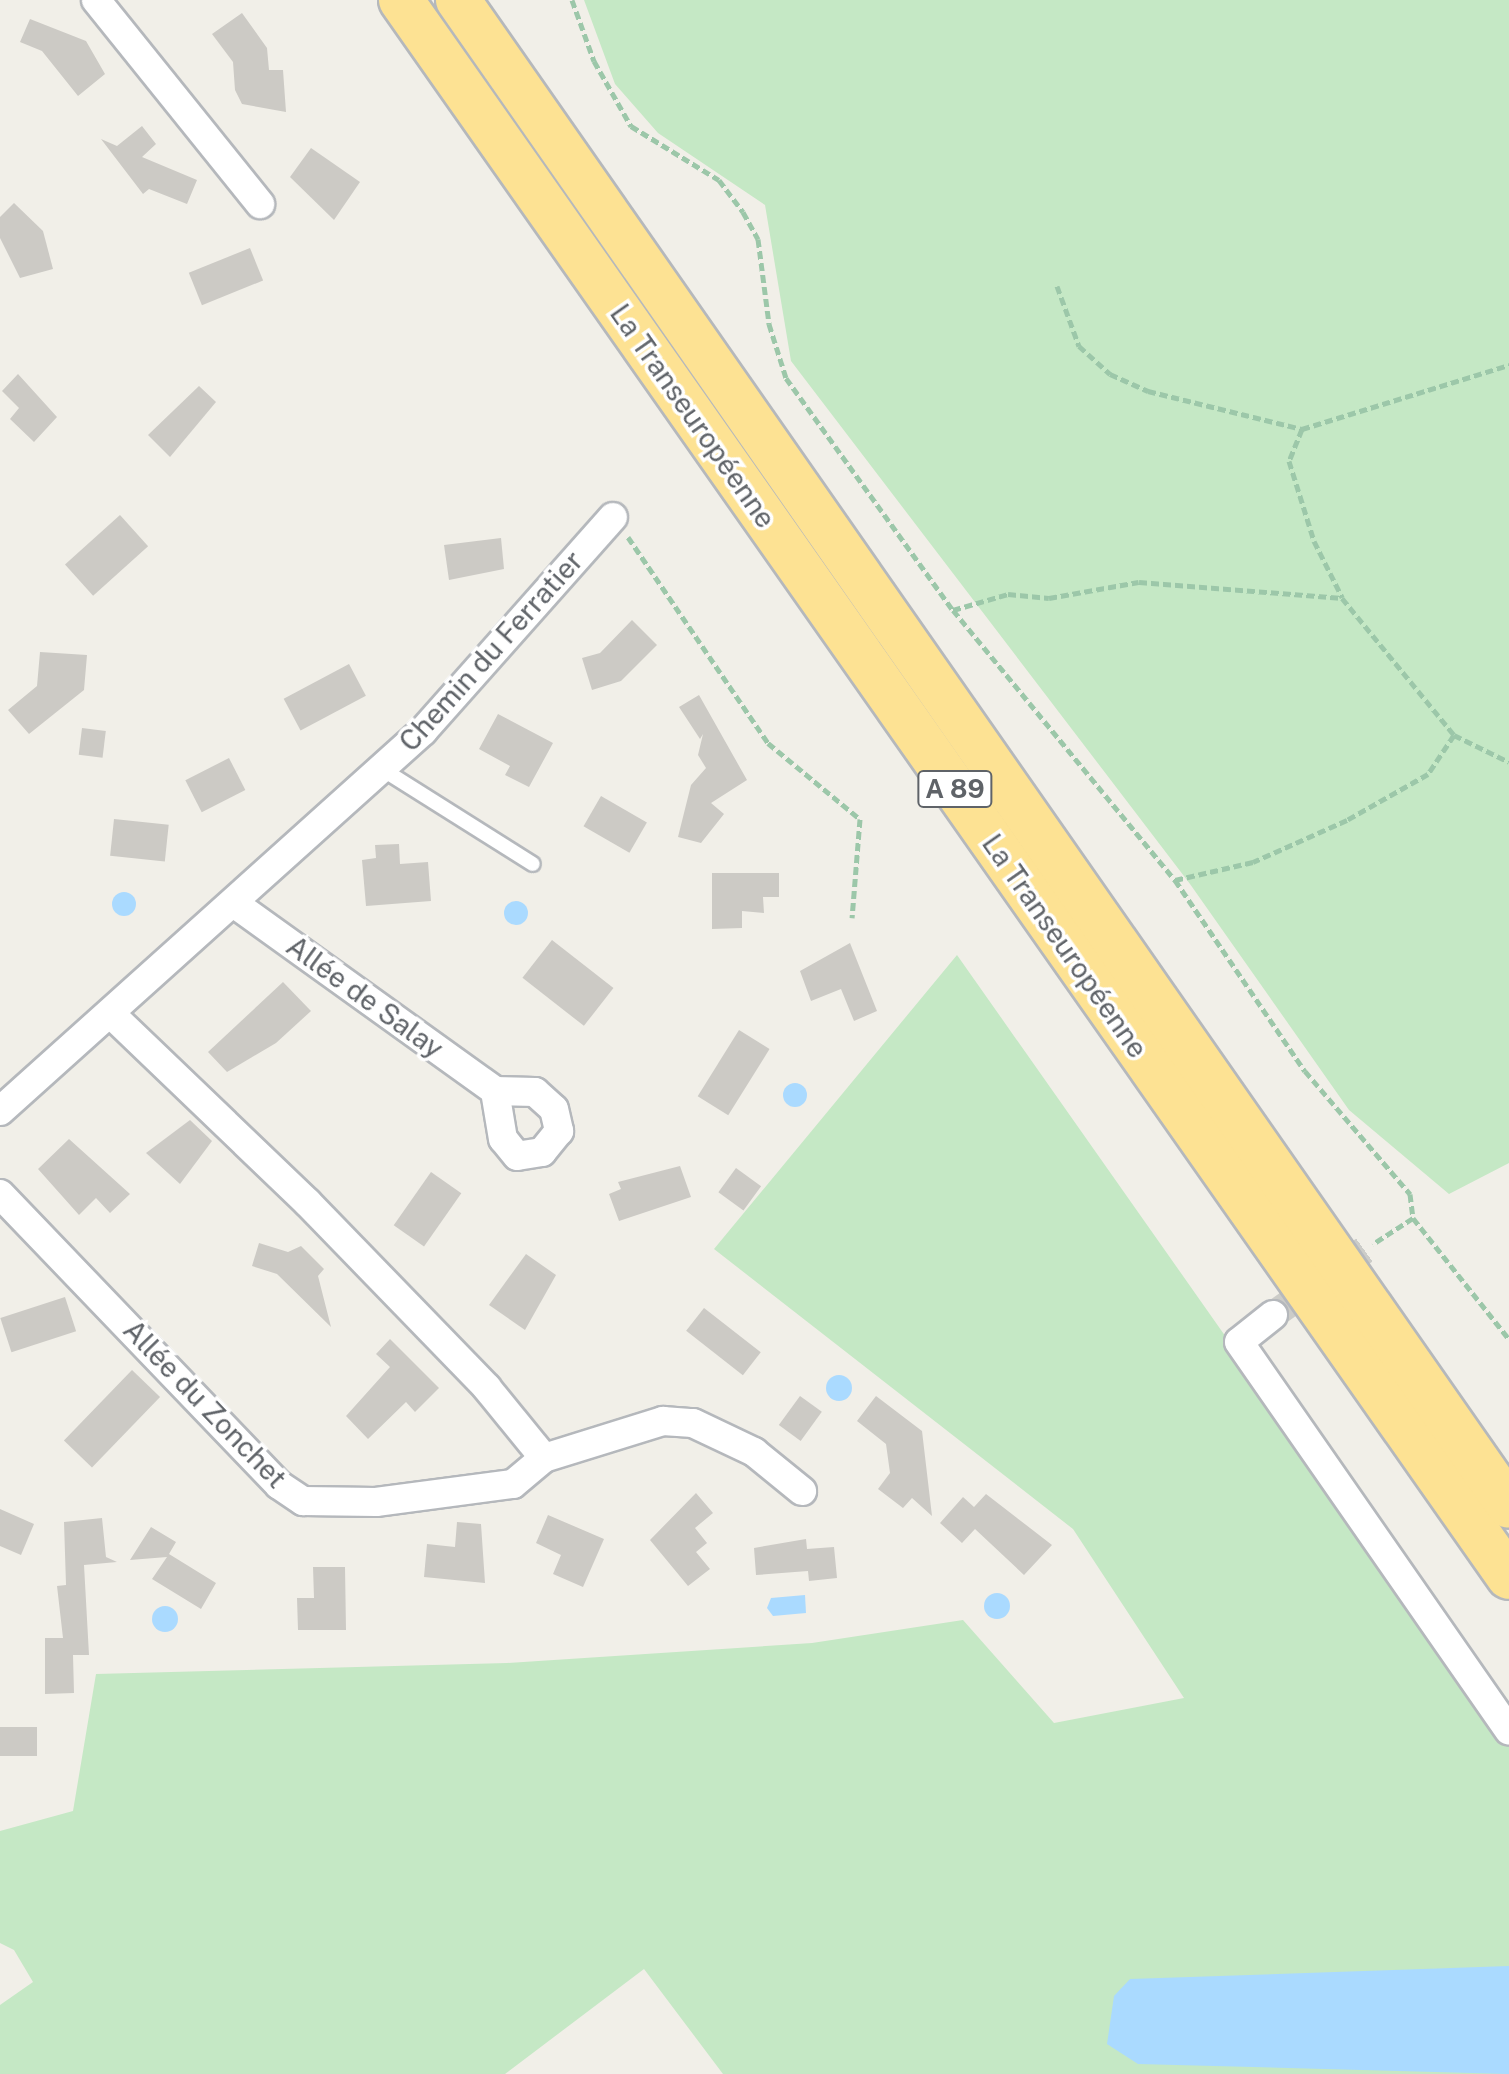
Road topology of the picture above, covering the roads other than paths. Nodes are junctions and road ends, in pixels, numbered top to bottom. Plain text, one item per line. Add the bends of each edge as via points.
1 (96, 0) edge
2 (401, 0) edge
3 (458, 0) edge
4 (260, 204) dead end
5 (613, 517) road end
6 (382, 769) junction
7 (533, 864) dead end
8 (235, 904) junction
9 (113, 1016) junction
10 (495, 1091) dead end
11 (0, 1111) edge
12 (0, 1194) edge
13 (1273, 1315) tunnel mouth
14 (544, 1458) junction
15 (802, 1491) dead end
16 (1509, 1506) edge
17 (1509, 1577) edge
18 (1509, 1730) edge

1 - 4 street
2 - 17 highway, La Transeuropéenne / A 89
3 - 16 highway, La Transeuropéenne / A 89
5 - 6 street, Chemin du Ferratier
6 - 7 lane
6 - 8 street, Chemin du Ferratier
8 - 9 street, Chemin du Ferratier
8 - 10 street, Allée de Salay
9 - 11 street, Chemin du Ferratier
9 - 14 street via 308,1203 487,1388
12 - 14 street, Allée du Zonchet via 279,1485 303,1501 376,1502 513,1484
13 - 18 street via 1239,1342
14 - 15 street, Allée du Zonchet via 663,1421 693,1423 754,1452

